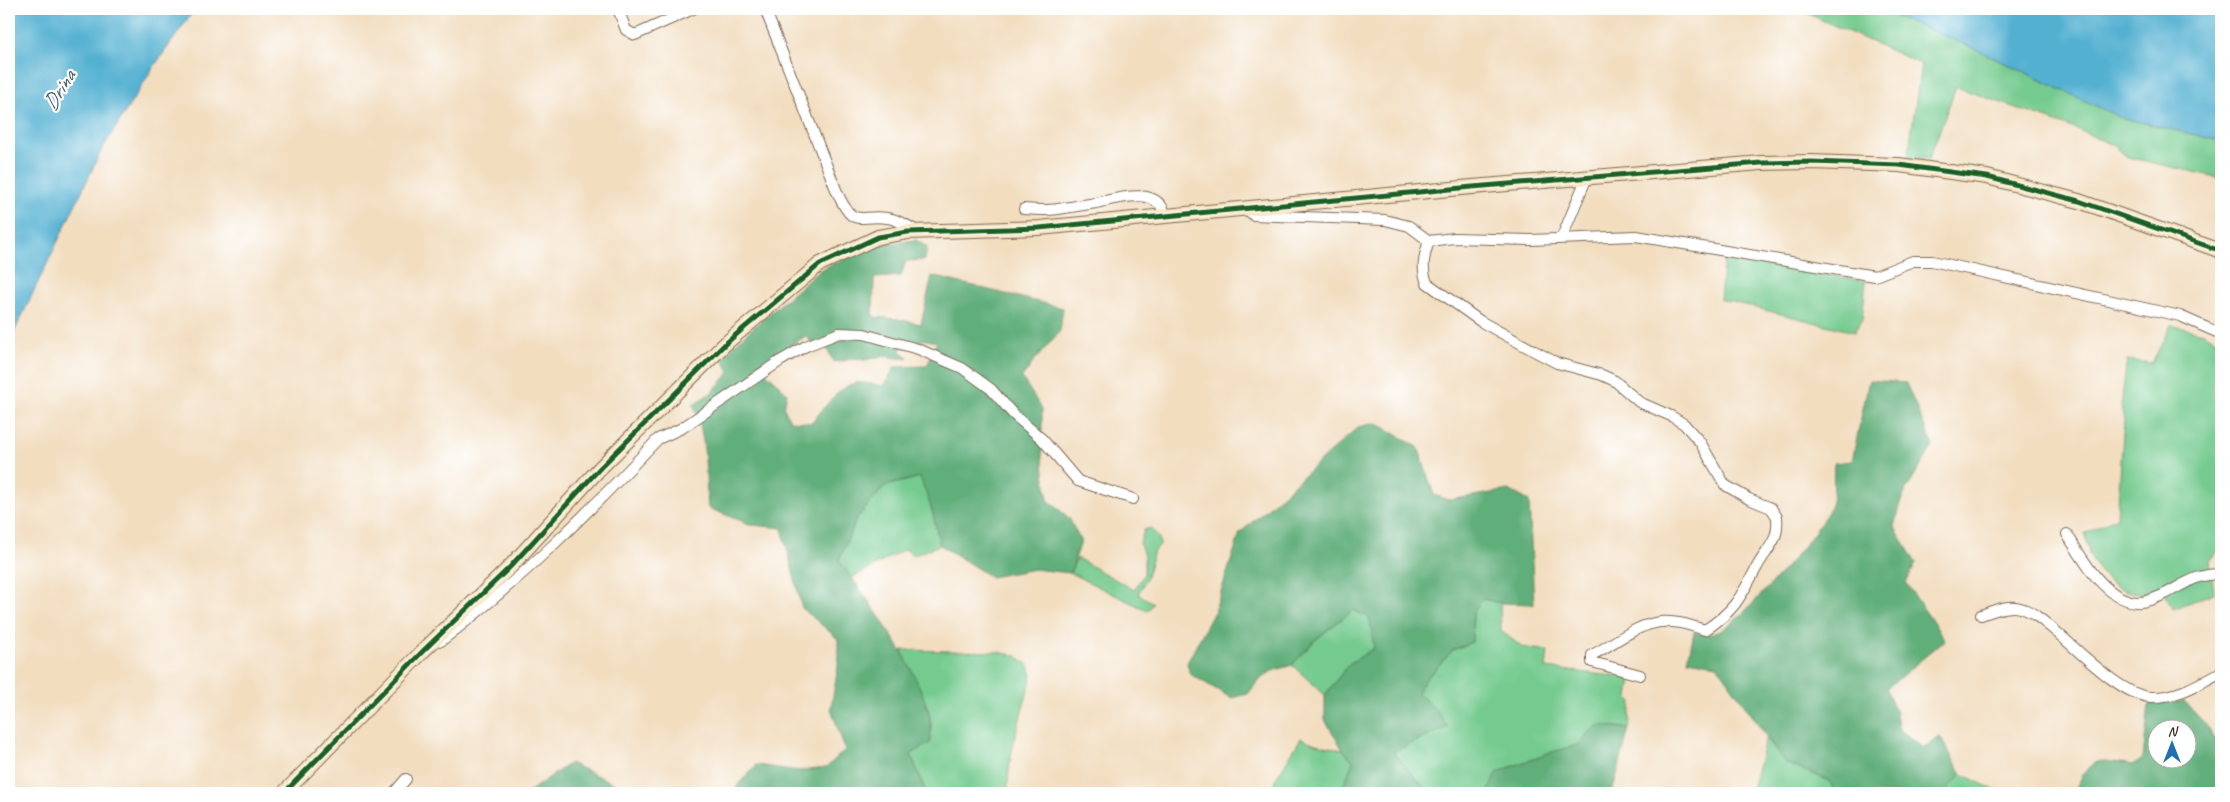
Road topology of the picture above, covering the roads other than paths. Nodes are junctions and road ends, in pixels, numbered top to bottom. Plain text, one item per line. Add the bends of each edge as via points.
1 (618, 9) edge
2 (693, 9) edge
3 (765, 9) edge
4 (1587, 178) junction
5 (1246, 208) junction
6 (1024, 209) dead end
7 (1166, 217) junction
8 (919, 232) junction
9 (1562, 237) junction
10 (1429, 241) junction
11 (2221, 251) edge
12 (2221, 334) edge
13 (1133, 499) dead end
14 (2067, 534) dead end
15 (2221, 574) edge
16 (1982, 615) dead end
17 (423, 651) junction
18 (2221, 672) edge
19 (1640, 675) dead end
20 (406, 778) dead end
21 (284, 793) edge
22 (394, 793) edge

1 - 2 street via 625,28 635,35
3 - 8 street via 846,209 859,219 892,219
4 - 5 street
4 - 9 street
4 - 11 street via 1761,163 1899,164 1987,177 2046,192
5 - 7 street
5 - 10 street via 1253,215 1385,220 1409,226
6 - 7 street via 1055,210 1145,197 1159,204
7 - 8 street via 1039,228
8 - 17 street via 878,237 820,264 725,344 600,468 510,567
9 - 10 street
9 - 12 street via 1636,236 1875,276 1913,261 1932,261 2180,316
10 - 19 street via 1424,255 1426,283 1480,321 1557,364 1602,375 1639,402 1684,424 1700,442 1724,485 1771,508 1777,517 1776,538 1740,600 1724,618 1705,630 1654,622 1592,655 1592,662
13 - 17 street via 1078,481 1042,439 990,389 962,368 918,349 864,334 839,333 780,360 682,428 658,440 527,570 480,611
14 - 15 street via 2094,576 2114,593 2136,602 2148,601 2205,574
16 - 18 street via 2009,607 2027,611 2133,694 2150,697 2173,695
17 - 21 street
20 - 22 street

